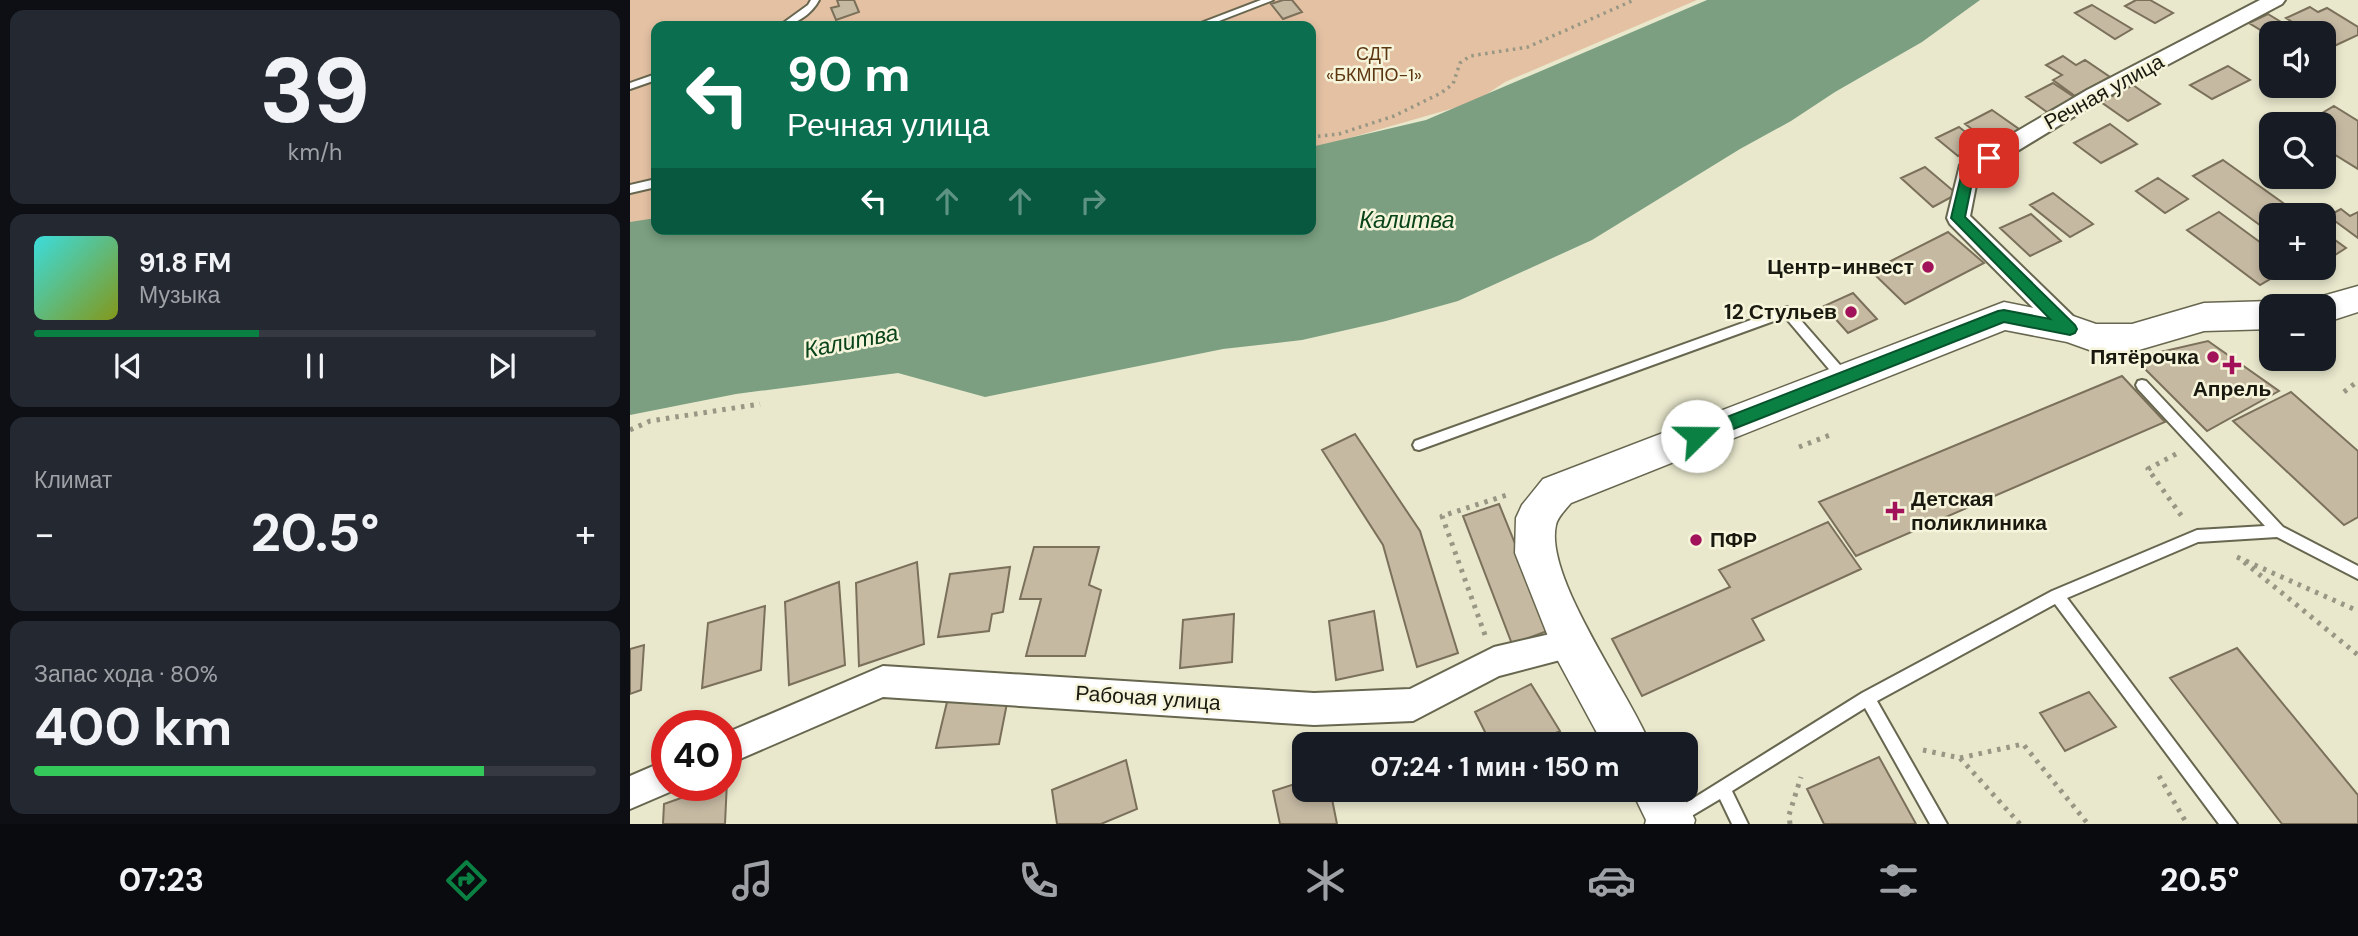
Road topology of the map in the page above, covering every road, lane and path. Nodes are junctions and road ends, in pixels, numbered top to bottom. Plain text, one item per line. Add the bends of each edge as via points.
1 (815, 0) edge
2 (1269, 0) edge
3 (1634, 0) edge
4 (2275, 0) edge
5 (790, 21) edge
6 (1212, 21) edge
7 (651, 80) edge
8 (630, 86) edge
9 (1316, 136) edge
10 (651, 184) edge
11 (630, 190) edge
12 (2259, 315) edge
13 (2070, 329) junction
14 (1843, 377) junction
15 (2358, 381) edge
16 (2142, 385) dead end
17 (2344, 393) dead end
18 (760, 404) dead end
19 (630, 430) edge
20 (1830, 435) dead end
21 (2196, 443) junction
22 (1419, 445) dead end
23 (1799, 447) dead end
24 (1557, 491) junction
25 (2278, 531) junction
26 (2197, 536) junction
27 (2238, 557) junction
28 (2358, 573) edge
29 (2057, 596) junction
30 (2358, 611) edge
31 (1572, 644) junction
32 (2358, 655) edge
33 (1494, 662) junction
34 (1867, 698) junction
35 (1621, 732) edge
36 (742, 742) edge
37 (1895, 745) junction
38 (1961, 758) junction
39 (1801, 777) dead end
40 (651, 783) edge
41 (1723, 788) junction
42 (630, 793) edge
43 (1664, 811) edge
44 (1741, 824) edge
45 (1790, 824) edge
46 (1939, 824) edge
47 (2020, 824) edge
48 (2088, 824) edge
49 (2229, 824) edge

1 - 5 lane
2 - 6 lane
3 - 9 path via 1528,47 1470,56 1460,63 1453,84 1441,93 1394,116
4 - 13 street, Речная улица via 2094,95 1968,171 1958,218
7 - 8 lane
10 - 11 lane
12 - 13 street via 2204,317 2132,338 2095,338
13 - 14 street via 2004,316
14 - 22 lane via 1787,312
14 - 24 street
15 - 17 path
16 - 21 lane
18 - 19 path via 650,421
20 - 23 path
21 - 25 lane
21 - 26 path via 2148,469
24 - 31 street via 1536,519 1535,553
24 - 33 path via 1503,495 1442,516
25 - 26 lane
25 - 28 lane
26 - 27 path
26 - 29 lane
27 - 30 path
27 - 32 path
29 - 34 lane
29 - 49 lane
31 - 33 street, Рабочая улица
31 - 35 street
33 - 36 street, Рабочая улица via 1413,705 1326,708 883,681
34 - 37 lane
34 - 41 lane
37 - 38 path
37 - 46 lane
38 - 47 path
38 - 48 path via 2023,744
39 - 45 path
40 - 42 street
41 - 43 lane
41 - 44 lane

